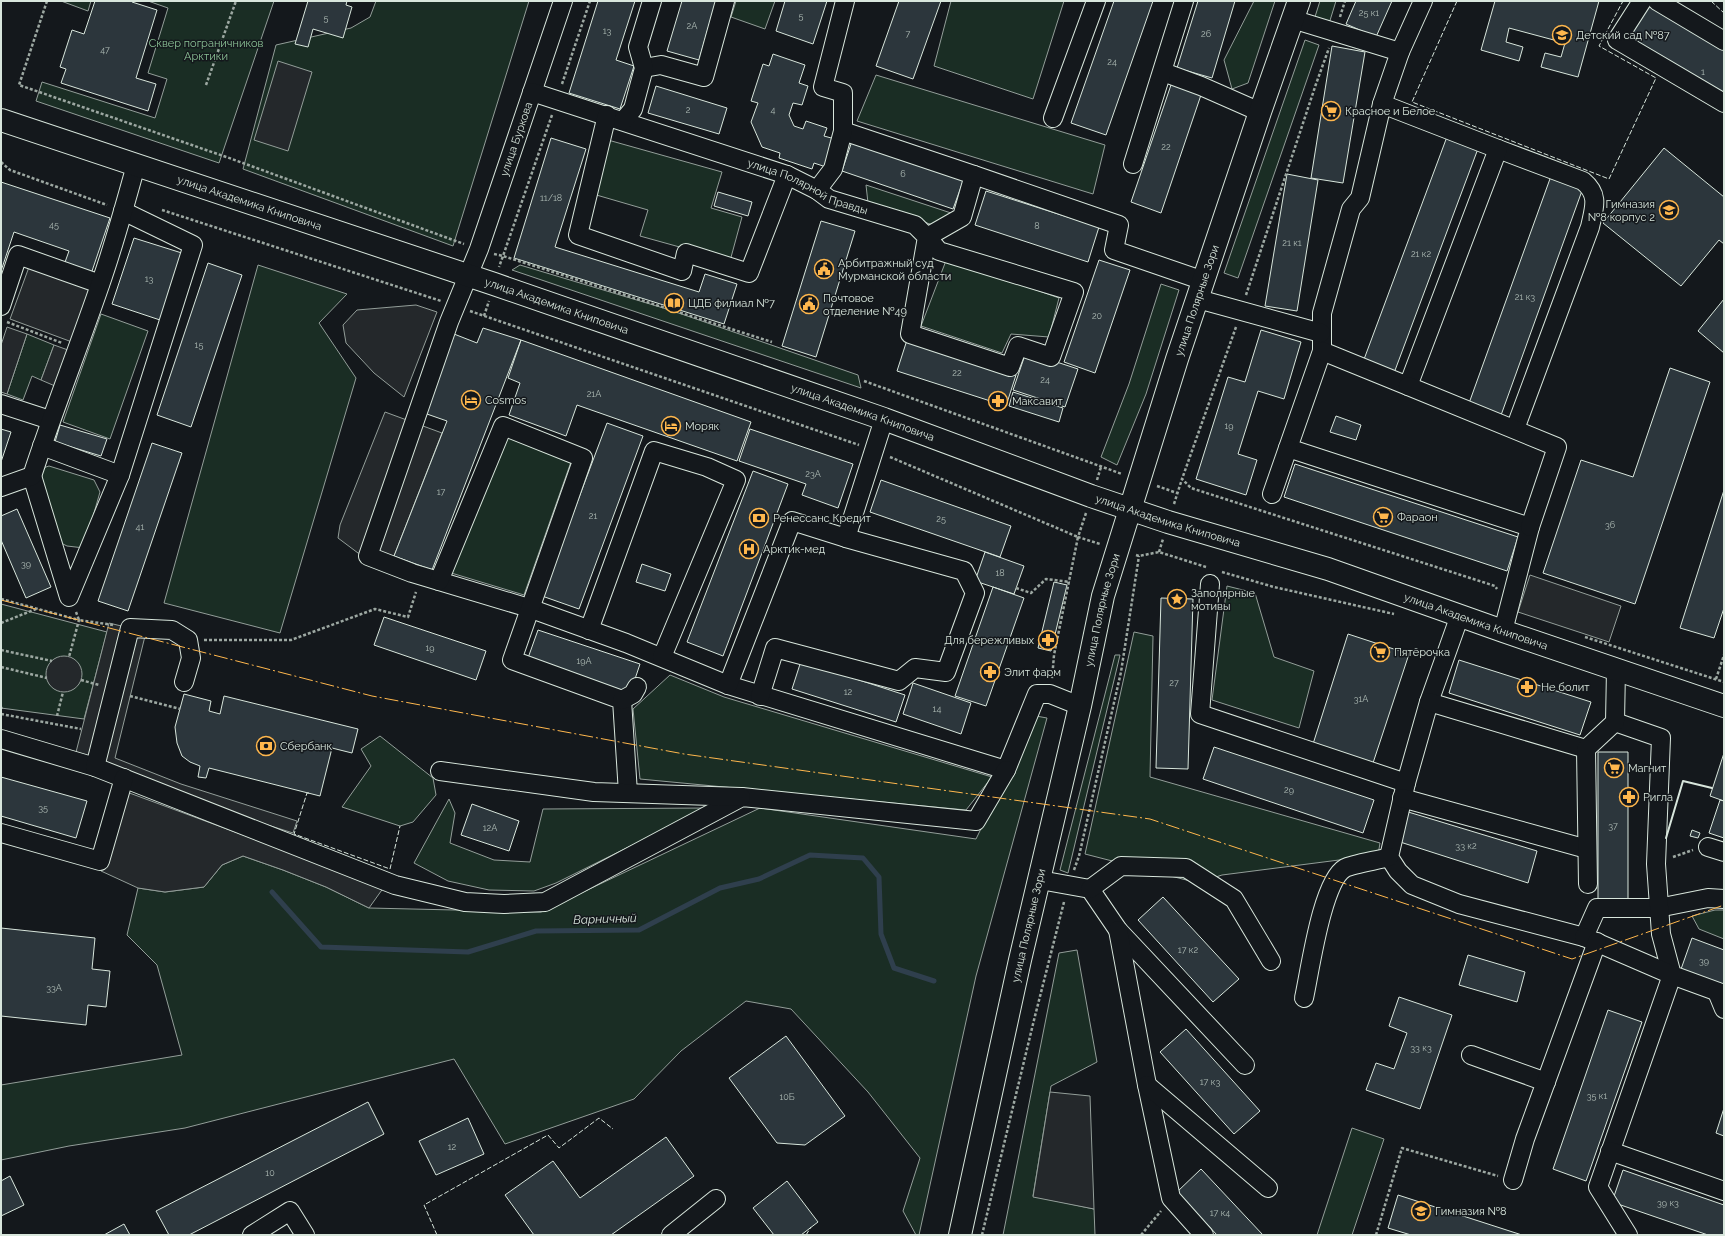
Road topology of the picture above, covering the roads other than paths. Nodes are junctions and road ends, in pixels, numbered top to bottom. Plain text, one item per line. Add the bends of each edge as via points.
1 (563, 1) edge
2 (652, 1) edge
3 (725, 1) edge
4 (845, 1) edge
5 (1096, 1) edge
6 (1184, 1) edge
7 (1423, 1) edge
8 (1642, 1) edge
9 (1657, 1) edge
10 (1295, 10) edge
11 (1724, 41) edge
12 (1400, 52) junction
13 (644, 68) junction
14 (1163, 72) junction
15 (532, 92) junction
16 (1724, 103) edge
17 (1382, 104) junction
18 (1260, 112) junction
19 (615, 118) junction
20 (1053, 118) dead end
21 (1, 120) edge
22 (844, 131) junction
23 (1498, 149) junction
24 (1133, 164) dead end
25 (136, 165) junction
26 (787, 175) junction
27 (974, 175) junction
28 (817, 190) junction
29 (123, 211) junction
30 (927, 236) junction
31 (469, 276) junction
32 (100, 284) junction
33 (1201, 290) junction
34 (1, 306) edge
35 (1322, 333) junction
36 (1322, 351) junction
37 (1408, 386) junction
38 (1, 404) edge
39 (884, 419) junction
40 (50, 420) junction
41 (1515, 429) junction
42 (42, 446) junction
43 (1288, 448) junction
44 (120, 475) junction
45 (32, 476) junction
46 (1, 487) edge
47 (1272, 494) dead end
48 (1131, 509) junction
49 (1530, 527) junction
50 (846, 538) junction
51 (1212, 574) road end
52 (439, 581) junction
53 (530, 608) junction
54 (1460, 615) junction
55 (589, 630) junction
56 (1503, 631) junction
57 (662, 657) junction
58 (1616, 669) junction
59 (184, 682) dead end
60 (728, 685) junction
61 (637, 688) dead end
62 (760, 696) junction
63 (622, 700) junction
64 (1429, 702) junction
65 (1080, 706) junction
66 (1724, 706) edge
67 (1615, 722) junction
68 (1, 739) edge
69 (1586, 749) junction
70 (95, 767) junction
71 (1006, 770) junction
72 (440, 771) dead end
73 (124, 778) junction
74 (1404, 790) junction
75 (628, 793) junction
76 (742, 797) junction
77 (1, 834) edge
78 (1587, 849) junction
79 (1389, 857) junction
80 (1040, 880) junction
81 (1588, 884) dead end
82 (1090, 889) junction
83 (1724, 899) edge
84 (1658, 908) junction
85 (1118, 930) junction
86 (1591, 940) junction
87 (1271, 961) dead end
88 (1672, 975) junction
89 (1721, 993) edge
90 (1304, 998) dead end
91 (1724, 1009) edge
92 (1471, 1055) dead end
93 (1245, 1065) dead end
94 (1546, 1082) junction
95 (1147, 1085) junction
96 (1610, 1151) junction
97 (1512, 1180) road end
98 (1268, 1188) dead end
99 (1724, 1191) edge
100 (716, 1199) dead end
101 (252, 1235) edge
102 (305, 1235) edge
103 (671, 1235) edge
104 (960, 1235) edge
105 (1204, 1235) edge
106 (1628, 1235) edge

1 - 15 street, улица Буркова
2 - 13 street via 638,47
3 - 13 street via 704,77 661,65
4 - 22 street via 823,87 843,93
5 - 20 street
6 - 14 street
7 - 12 street
8 - 16 street via 1617,40
9 - 11 street
10 - 12 street via 1335,33
10 - 18 main road, улица Полярные Зори
12 - 17 street
13 - 19 street via 633,109
14 - 18 street
14 - 24 street
15 - 19 street, улица Полярной Правды
15 - 31 street, улица Буркова
17 - 23 street
17 - 35 street via 1360,198 1351,209 1322,313
18 - 33 main road, улица Полярные Зори
19 - 26 street, улица Полярной Правды
19 - 26 street via 578,235 682,271 686,253 749,273
21 - 25 main road, улица Академика Книповича
22 - 27 street
22 - 28 street via 832,169
23 - 37 street
23 - 41 street via 1583,181 1590,187 1595,199 1590,227
25 - 29 street
25 - 31 main road, улица Академика Книповича
26 - 28 street, улица Полярной Правды
27 - 30 street via 962,217
27 - 33 street via 1119,225 1114,250
28 - 30 street, улица Полярной Правды via 829,199 915,225
29 - 32 street
29 - 44 street via 193,245
30 - 30 street, улица Полярной Правды via 939,252 1074,292 1051,357 1018,346 1010,367 910,334
31 - 39 main road, улица Академика Книповича
31 - 52 street, улица Буркова via 441,344 368,556
32 - 34 street via 18,255
32 - 40 street
33 - 35 street via 1241,310
33 - 48 main road, улица Полярные Зори
35 - 36 street
36 - 37 street
36 - 43 street
37 - 41 street
38 - 40 street
39 - 48 main road, улица Академика Книповича
39 - 50 street
40 - 42 street
41 - 49 street via 1557,447
42 - 44 street
42 - 45 street
43 - 47 street
43 - 49 street
44 - 45 street via 69,597
45 - 46 street
48 - 54 main road, улица Академика Книповича via 1328,570
48 - 65 main road, улица Полярные Зори via 1103,596
49 - 56 street
50 - 60 street via 792,521
50 - 62 street via 964,571 975,593 946,672 916,668 899,681 775,648
51 - 74 street via 1200,714
52 - 53 street
52 - 53 street via 503,426 583,458
53 - 55 street
53 - 63 street via 512,660
54 - 56 main road, улица Академика Книповича
54 - 64 street
55 - 57 street
55 - 57 street via 654,451 707,467 736,480
56 - 58 main road, улица Академика Книповича
57 - 60 street
58 - 66 main road, улица Академика Книповича
58 - 67 street
59 - 70 street via 191,658 188,640 172,630 130,628
60 - 62 street
61 - 63 street via 633,694
62 - 71 street
63 - 75 street
64 - 69 street
64 - 74 street
65 - 71 street via 1050,694 1037,694
65 - 80 main road, улица Полярные Зори
67 - 69 street
67 - 84 street via 1661,738 1656,864
68 - 70 street
69 - 78 street
70 - 73 street
71 - 76 street via 976,821
72 - 75 street via 594,792
73 - 76 street via 395,885 465,902 504,904 545,902
73 - 77 street via 100,861
74 - 78 street
74 - 79 street
75 - 76 street
78 - 81 street
79 - 86 street via 1412,885 1459,904
79 - 90 street via 1344,868 1333,880 1324,902
80 - 82 street
80 - 104 main road, улица Полярные Зори
82 - 85 street
82 - 87 street via 1121,866 1186,868 1234,899
83 - 84 street via 1708,898
84 - 86 street via 1597,908
84 - 88 street via 1661,934
85 - 93 street
85 - 95 street
86 - 88 street
86 - 94 street
88 - 89 street
88 - 96 street
89 - 91 street
92 - 94 street
94 - 97 street
95 - 98 street
95 - 105 street via 1171,1198
96 - 99 street
96 - 106 street via 1598,1187
100 - 103 street
101 - 102 street via 290,1211

